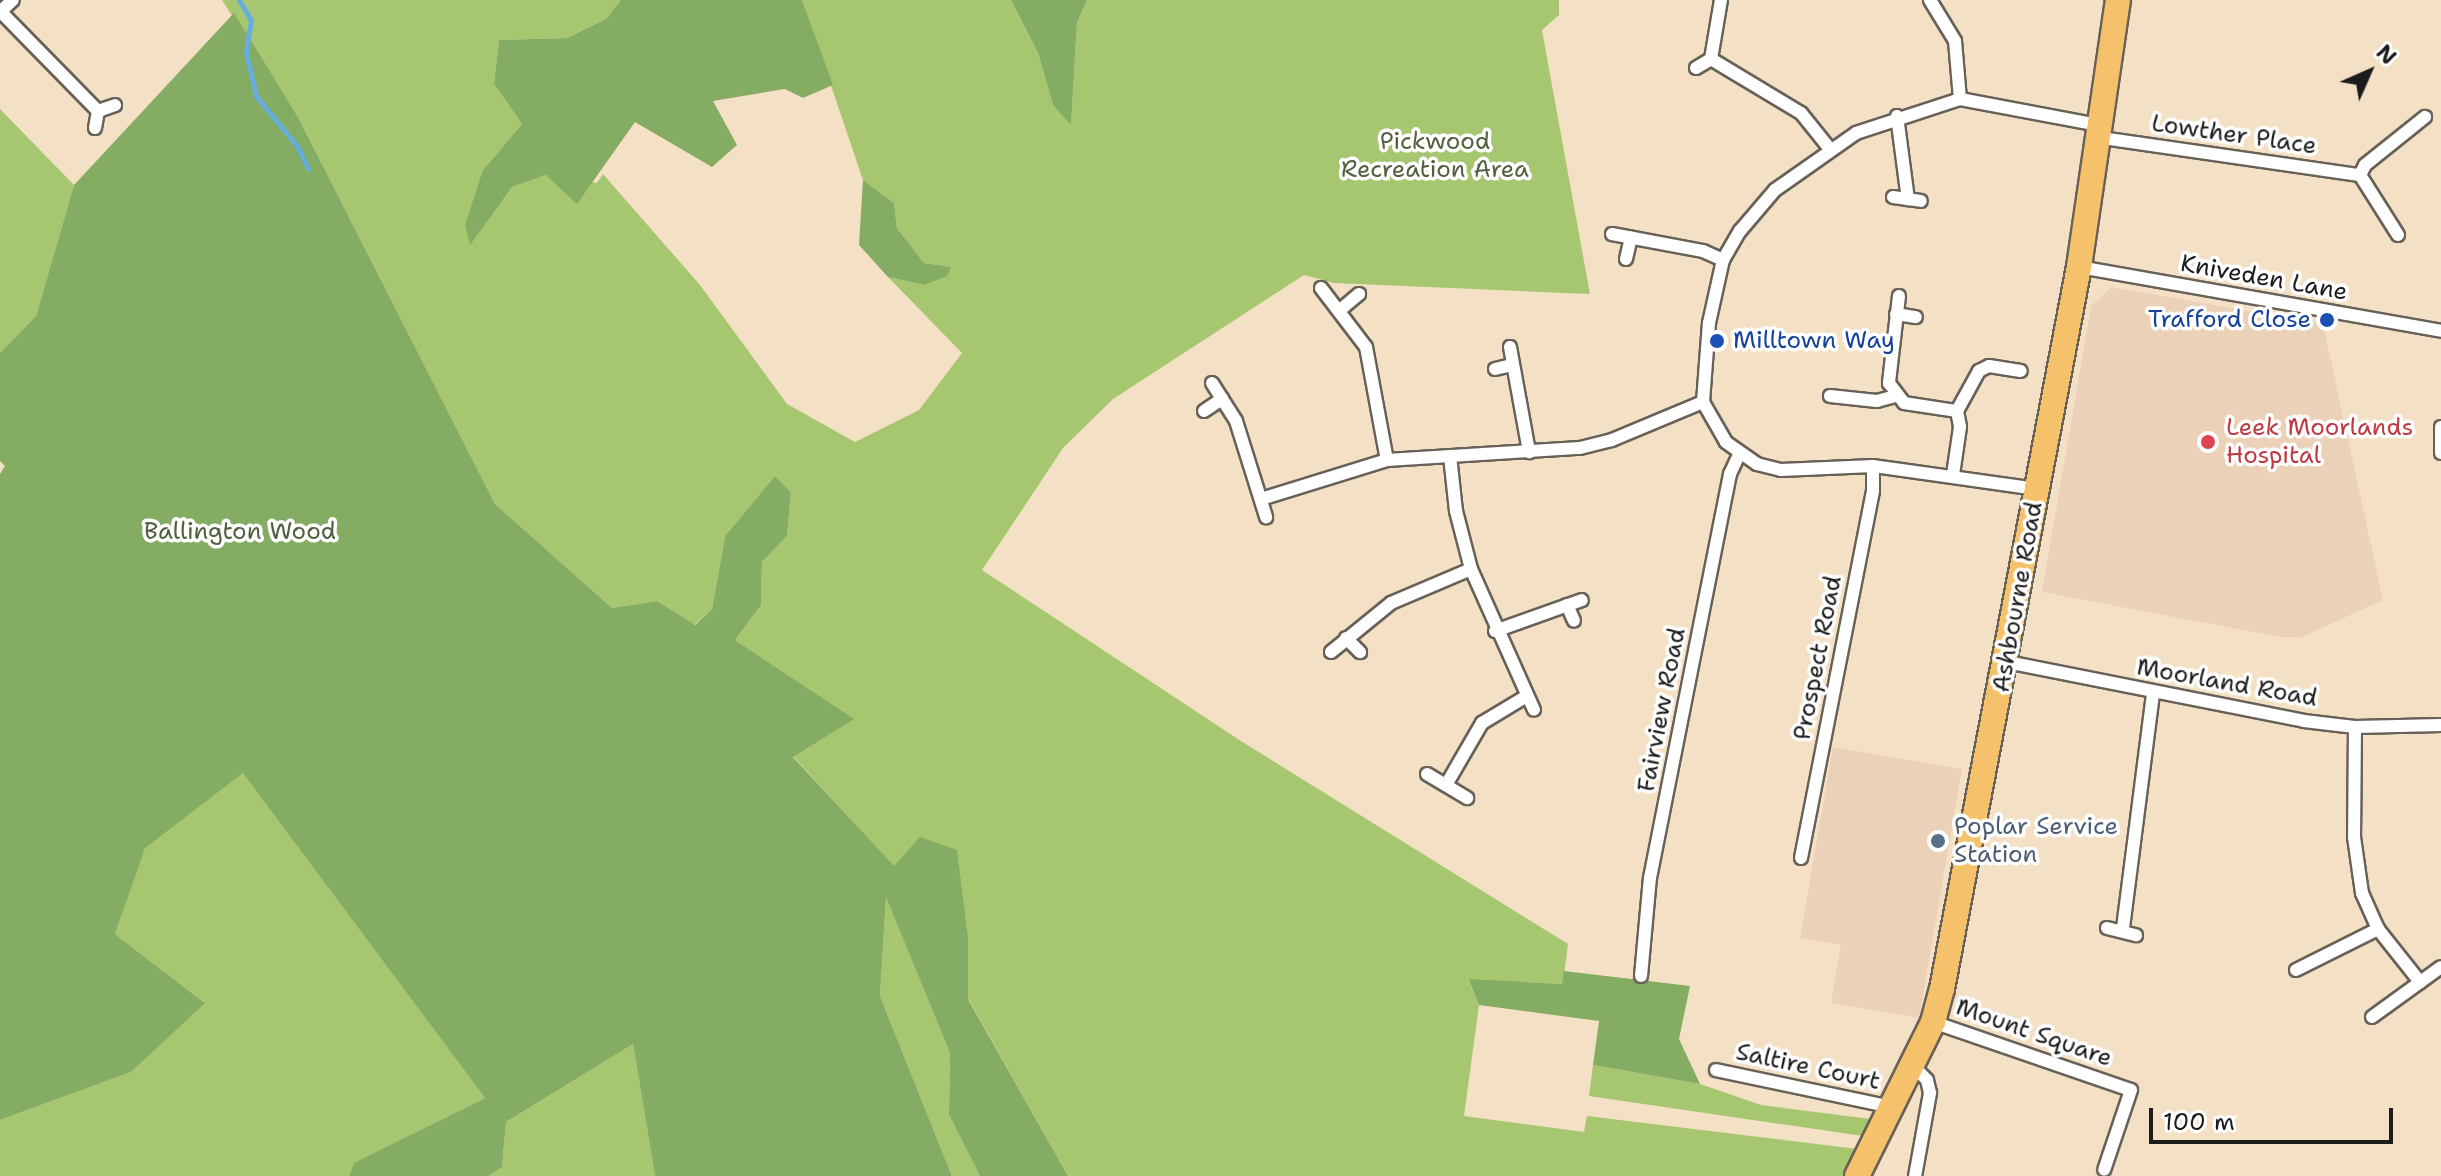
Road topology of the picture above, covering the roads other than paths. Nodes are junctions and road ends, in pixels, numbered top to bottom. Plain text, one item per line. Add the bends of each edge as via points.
1 (13, 0) edge
2 (1721, 0) edge
3 (1930, 0) edge
4 (2118, 0) edge
5 (0, 11) edge
6 (1711, 59) junction
7 (1696, 68) dead end
8 (1960, 99) junction
9 (115, 105) dead end
10 (98, 111) junction
11 (1897, 116) junction
12 (2425, 117) dead end
13 (95, 128) dead end
14 (2103, 132) junction
15 (1829, 148) junction
16 (2360, 175) junction
17 (1893, 197) dead end
18 (1612, 234) dead end
19 (2398, 235) dead end
20 (1631, 238) junction
21 (1626, 259) dead end
22 (1723, 260) junction
23 (2079, 267) junction
24 (1321, 288) dead end
25 (1359, 294) dead end
26 (1899, 296) dead end
27 (1340, 310) junction
28 (1896, 314) junction
29 (1916, 317) dead end
30 (2441, 331) edge
31 (1510, 347) dead end
32 (1513, 365) junction
33 (1495, 369) dead end
34 (2021, 371) dead end
35 (1212, 383) dead end
36 (1830, 396) dead end
37 (1896, 396) junction
38 (1222, 399) junction
39 (1703, 402) junction
40 (1204, 411) dead end
41 (1957, 411) junction
42 (2441, 427) edge
43 (1529, 452) junction
44 (2441, 453) edge
45 (1739, 455) junction
46 (1450, 456) junction
47 (1387, 460) junction
48 (1873, 466) junction
49 (1953, 475) junction
50 (2037, 489) junction
51 (1261, 499) junction
52 (1266, 517) dead end
53 (1471, 569) junction
54 (1582, 600) dead end
55 (1567, 605) junction
56 (1574, 621) dead end
57 (1495, 631) junction
58 (1346, 638) junction
59 (1331, 652) dead end
60 (1360, 652) dead end
61 (2007, 662) junction
62 (2153, 693) junction
63 (1527, 696) junction
64 (1534, 710) dead end
65 (2441, 725) edge
66 (2355, 727) junction
67 (1427, 774) dead end
68 (1446, 785) junction
69 (1467, 798) dead end
70 (1801, 858) dead end
71 (2107, 928) dead end
72 (2123, 928) junction
73 (2378, 929) junction
74 (2136, 935) dead end
75 (2441, 967) edge
76 (2296, 970) dead end
77 (1641, 976) dead end
78 (2420, 982) junction
79 (2372, 1017) dead end
80 (1933, 1022) junction
81 (1912, 1065) junction
82 (1716, 1070) dead end
83 (1891, 1107) junction
84 (2104, 1170) dead end
85 (1857, 1176) edge
86 (1915, 1176) edge

1 - 5 street
2 - 6 street
3 - 8 street via 1955,41
4 - 14 highway, Ashbourne Road
5 - 10 street
6 - 7 street
6 - 15 street via 1801,113
8 - 11 street
8 - 14 street, Lowther Place
9 - 10 street
10 - 13 street
11 - 15 street
11 - 17 street via 1914,200
12 - 16 street via 2365,165
14 - 16 street, Lowther Place
14 - 23 highway, Ashbourne Road
15 - 22 street via 1761,205
16 - 19 street
18 - 20 street
20 - 21 street
20 - 22 street via 1703,251
22 - 39 street via 1702,365
23 - 30 street, Kniveden Lane
23 - 50 highway, Ashbourne Road
24 - 27 street
25 - 27 street
26 - 28 street
27 - 47 street via 1366,347
28 - 29 street
28 - 37 street via 1888,368
31 - 32 street
32 - 33 street
32 - 43 street
34 - 41 street via 1989,366 1979,371
35 - 38 street
36 - 37 street via 1877,401
37 - 41 street via 1916,406
38 - 40 street
38 - 51 street via 1236,421
39 - 43 street via 1612,440
39 - 45 street
41 - 49 street
42 - 44 street
43 - 46 street
45 - 48 street via 1781,470
45 - 77 street, Fairview Road via 1730,474 1650,878
46 - 47 street
46 - 53 street via 1456,511
47 - 51 street
48 - 49 street
48 - 70 street, Prospect Road via 1873,491
49 - 50 street
50 - 61 highway, Ashbourne Road
51 - 52 street
53 - 57 street
53 - 58 street via 1407,594
54 - 55 street
55 - 56 street
55 - 57 street
57 - 63 street
58 - 59 street
58 - 60 street
61 - 62 street, Moorland Road
61 - 80 highway, Ashbourne Road
62 - 66 street, Moorland Road
62 - 72 street
63 - 64 street
63 - 68 street via 1482,723
65 - 66 street, Moorland Road
66 - 73 street via 2355,867
67 - 68 street
68 - 69 street
71 - 72 street
72 - 74 street
73 - 76 street
73 - 78 street
75 - 78 street
78 - 79 street
80 - 81 highway, Ashbourne Road
80 - 84 street, Mount Square via 2131,1090
81 - 83 highway, Ashbourne Road
81 - 86 street via 1927,1080 1930,1093
82 - 83 street, Saltire Court
83 - 85 highway, Ashbourne Road

